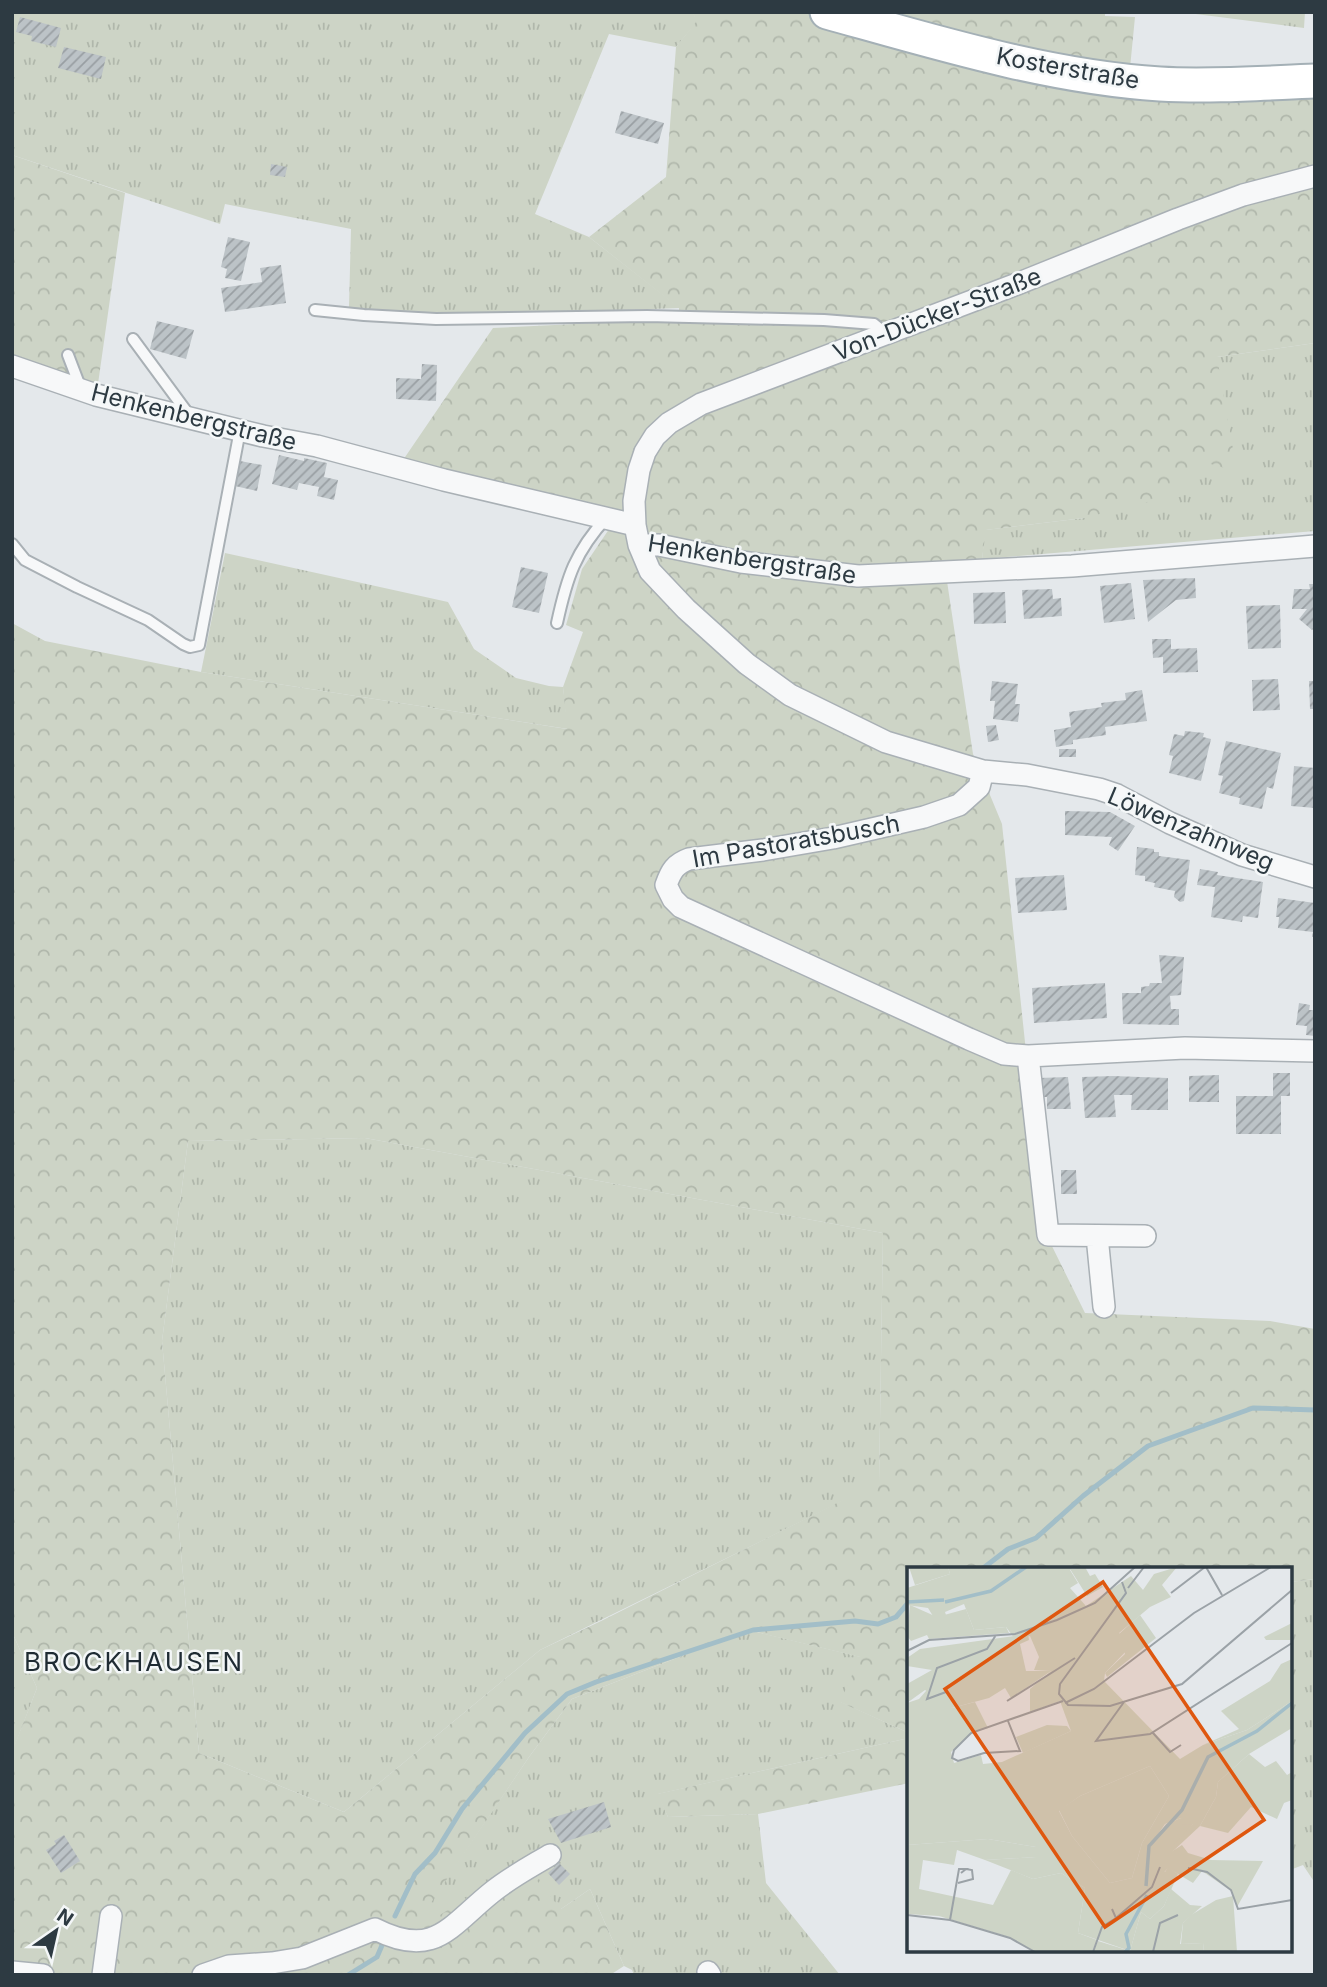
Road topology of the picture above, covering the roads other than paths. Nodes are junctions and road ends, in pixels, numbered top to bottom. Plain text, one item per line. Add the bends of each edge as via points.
1 (827, 12) edge
2 (1315, 81) edge
3 (1315, 176) edge
4 (315, 310) dead end
5 (885, 333) junction
6 (133, 339) dead end
7 (68, 355) dead end
8 (12, 366) edge
9 (81, 389) junction
10 (191, 418) junction
11 (240, 430) junction
12 (607, 517) junction
13 (637, 535) junction
14 (12, 544) edge
15 (1315, 547) edge
16 (557, 623) dead end
17 (984, 771) junction
18 (1315, 877) edge
19 (1315, 1051) edge
20 (1028, 1056) junction
21 (1097, 1236) junction
22 (1145, 1236) dead end
23 (1104, 1307) dead end
24 (550, 1854) dead end
25 (111, 1916) dead end
26 (12, 1972) edge
27 (43, 1975) edge
28 (103, 1975) edge
29 (203, 1975) edge

1 - 2 main road, Kosterstraße via 1077,75 1160,84
3 - 5 street, Von-Dücker-Straße via 1243,195
4 - 5 lane via 436,319 646,316 824,320 874,324
5 - 13 street, Von-Dücker-Straße via 701,404 669,423 655,436 642,461 634,501
6 - 10 lane
7 - 9 lane
8 - 9 street, Henkenbergstraße
9 - 10 street, Henkenbergstraße
10 - 11 street, Henkenbergstraße
11 - 12 street, Henkenbergstraße
11 - 14 lane via 199,645 183,644 148,620 25,560
12 - 13 street, Henkenbergstraße
12 - 16 lane via 590,535 571,568
13 - 15 street, Henkenbergstraße via 659,545 741,562 858,576 1072,566
13 - 17 street via 650,571 686,609 747,664 790,695 886,741
17 - 18 street, Löwenzahnweg via 1099,789 1230,850
17 - 20 street, Im Pastoratsbusch via 979,787 959,805 833,838 689,859 671,870 666,885 681,907 712,922 969,1040 1004,1054
19 - 20 street, Im Pastoratsbusch via 1185,1048
20 - 21 street via 1048,1235
21 - 22 street
21 - 23 street
24 - 29 street via 437,1937 400,1940 375,1929 302,1958 229,1966
25 - 28 street
26 - 27 street

